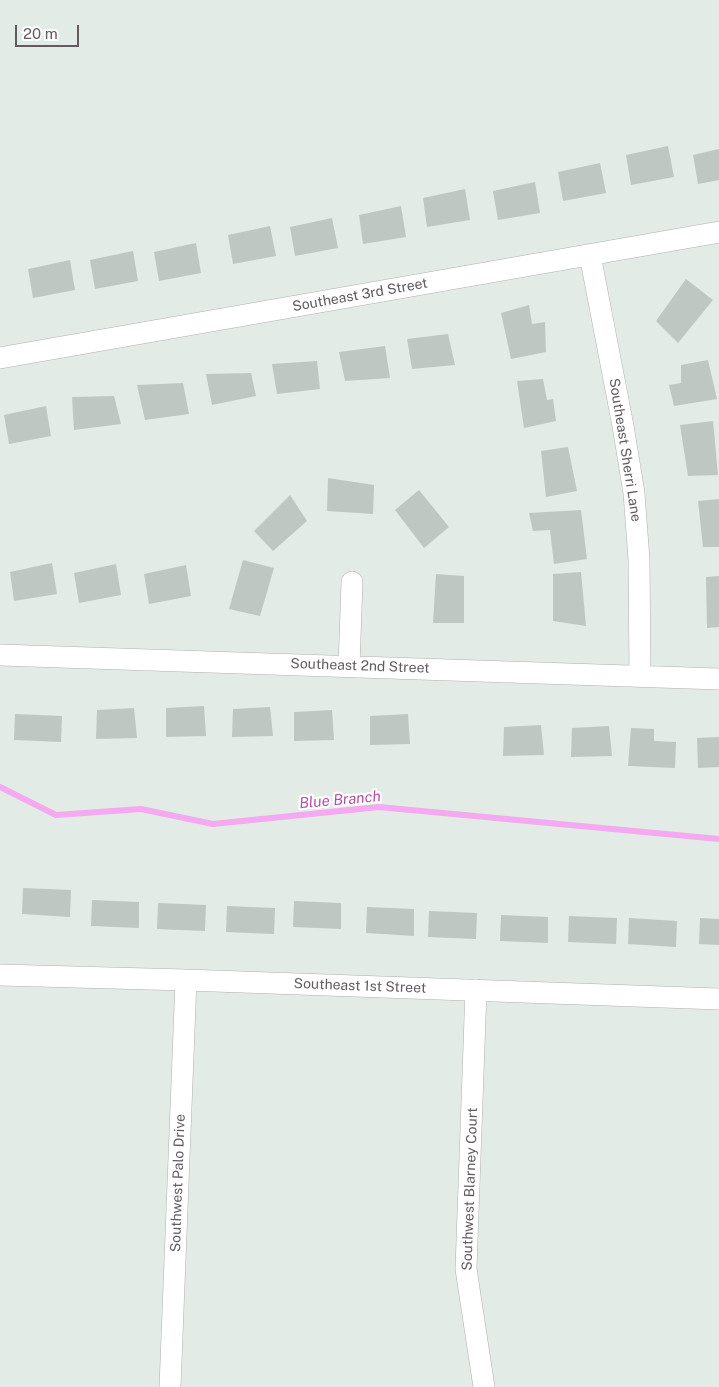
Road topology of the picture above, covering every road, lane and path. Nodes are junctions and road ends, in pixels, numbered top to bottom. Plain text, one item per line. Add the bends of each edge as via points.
1 (719, 232) edge
2 (590, 255) junction
3 (0, 358) edge
4 (352, 582) dead end
5 (0, 655) edge
6 (349, 666) junction
7 (640, 676) junction
8 (719, 679) edge
9 (0, 975) edge
10 (186, 980) junction
11 (476, 990) junction
12 (719, 999) edge
13 (170, 1387) edge
14 (484, 1387) edge

1 - 2 street, Southeast 3rd Street
2 - 3 street, Southeast 3rd Street
2 - 7 street, Southeast Sherri Lane via 634,493 639,560
4 - 6 street
5 - 6 street, Southeast 2nd Street
6 - 7 street, Southeast 2nd Street
7 - 8 street, Southeast 2nd Street
9 - 10 street, Southeast 1st Street
10 - 11 street, Southeast 1st Street
10 - 13 street, Southwest Palo Drive
11 - 12 street, Southeast 1st Street
11 - 14 street, Southwest Blarney Court via 466,1269

